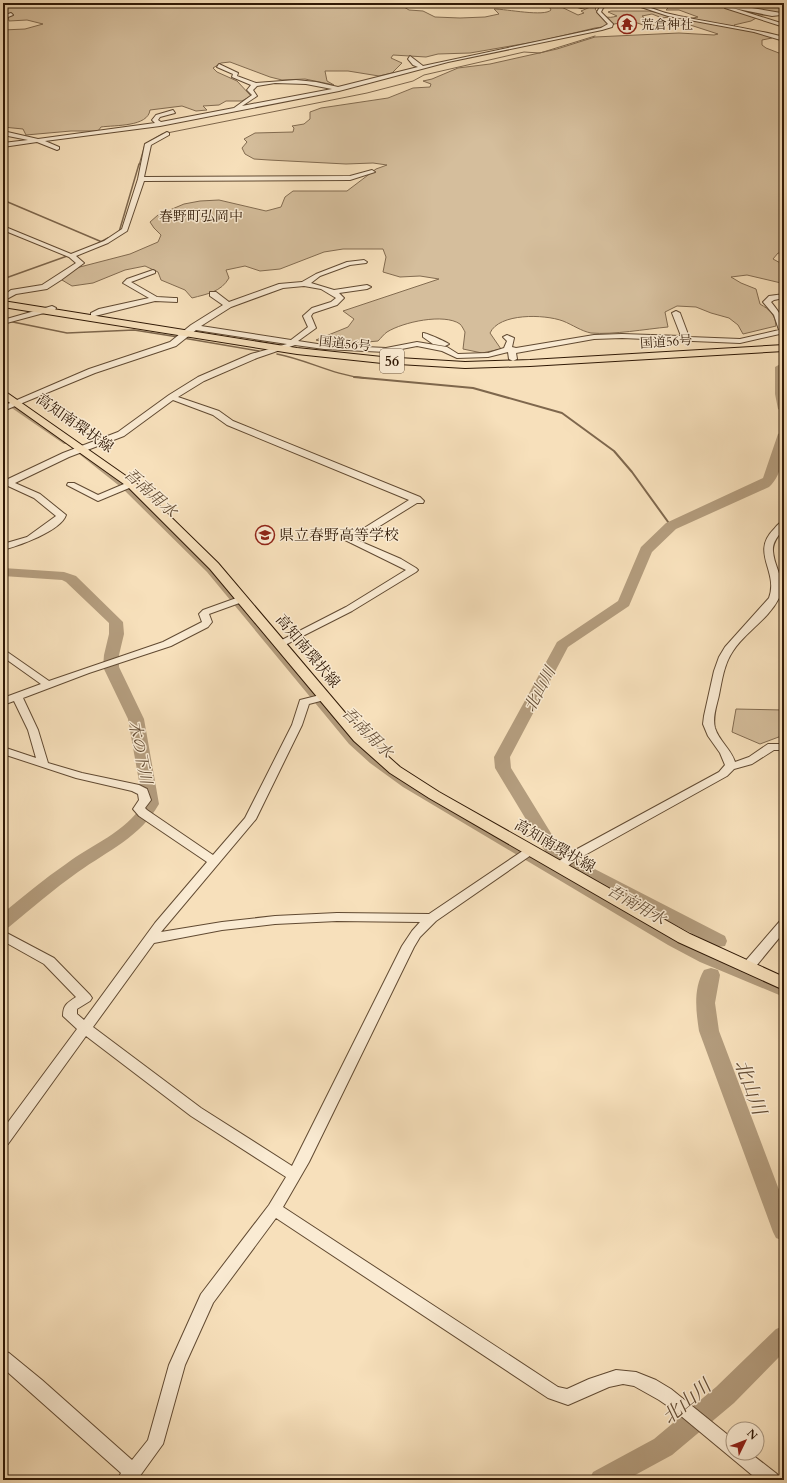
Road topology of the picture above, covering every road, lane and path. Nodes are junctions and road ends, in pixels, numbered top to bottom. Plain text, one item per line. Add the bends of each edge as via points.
1 (566, 3) edge
2 (631, 3) edge
3 (743, 3) edge
4 (607, 4) edge
5 (11, 14) dead end
6 (781, 15) edge
7 (3, 18) edge
8 (784, 26) edge
9 (784, 39) edge
10 (410, 58) dead end
11 (219, 66) dead end
12 (424, 68) junction
13 (360, 78) dead end
14 (369, 81) junction
15 (263, 86) dead end
16 (253, 87) junction
17 (339, 89) junction
18 (251, 97) junction
19 (270, 103) junction
20 (236, 109) junction
21 (173, 112) dead end
22 (160, 124) junction
23 (153, 126) junction
24 (3, 133) edge
25 (39, 141) junction
26 (3, 145) edge
27 (57, 148) dead end
28 (372, 172) dead end
29 (141, 179) junction
30 (3, 228) edge
31 (69, 255) junction
32 (364, 262) dead end
33 (153, 272) dead end
34 (304, 284) junction
35 (3, 287) edge
36 (367, 287) dead end
37 (14, 292) junction
38 (334, 292) junction
39 (213, 294) dead end
40 (784, 296) edge
41 (155, 299) junction
42 (3, 300) edge
43 (174, 300) dead end
44 (3, 304) edge
45 (228, 304) junction
46 (52, 308) junction
47 (40, 311) junction
48 (676, 313) dead end
49 (94, 315) junction
50 (6, 321) edge
51 (784, 331) edge
52 (186, 333) junction
53 (507, 337) dead end
54 (686, 339) junction
55 (290, 344) junction
56 (417, 344) junction
57 (784, 344) edge
58 (448, 345) dead end
59 (743, 346) junction
60 (276, 348) junction
61 (784, 348) edge
62 (513, 353) junction
63 (172, 397) junction
64 (9, 403) edge
65 (79, 450) junction
66 (4, 483) edge
67 (131, 484) junction
68 (71, 485) dead end
69 (784, 524) edge
70 (3, 546) edge
71 (238, 600) junction
72 (279, 644) junction
73 (3, 652) edge
74 (47, 686) junction
75 (17, 697) junction
76 (319, 698) junction
77 (3, 702) edge
78 (784, 747) edge
79 (3, 750) edge
80 (43, 765) junction
81 (731, 766) junction
82 (526, 854) junction
83 (214, 861) junction
84 (564, 862) junction
85 (432, 918) junction
86 (784, 924) edge
87 (3, 934) edge
88 (150, 939) junction
89 (747, 968) junction
90 (784, 984) edge
91 (84, 1028) junction
92 (3, 1140) edge
93 (293, 1174) junction
94 (274, 1209) junction
95 (3, 1358) edge
96 (725, 1443) edge
97 (747, 1461) edge
98 (130, 1476) edge
99 (771, 1480) edge

1 - 4 street via 579,7
2 - 9 street via 668,14
3 - 6 street
4 - 12 street via 601,7 599,12 610,21 608,27
5 - 7 street
6 - 8 street via 769,15 735,6 727,8
10 - 12 street
11 - 16 street via 236,74 234,76
12 - 14 street
13 - 14 street
14 - 17 street
15 - 16 street
16 - 17 street via 272,82 297,82
16 - 18 street via 255,95
17 - 19 street
18 - 19 street via 261,97
18 - 20 street
19 - 20 street
20 - 22 street
21 - 22 street via 158,116 155,120
22 - 23 street
23 - 25 street
23 - 29 street via 166,133 148,144
24 - 25 street
25 - 26 street
25 - 27 street
28 - 29 street via 350,178
29 - 31 street via 125,230 106,242
30 - 31 street
31 - 37 street via 81,264 59,280 44,287
32 - 34 street via 349,263 318,275
33 - 41 street via 127,282
34 - 38 street via 320,286
34 - 45 street via 288,284
35 - 37 street
36 - 38 street
37 - 42 street
38 - 55 street via 340,298 339,301 308,313 312,328
39 - 45 street
40 - 51 street via 772,298 767,302 778,315
41 - 43 street
41 - 49 street
42 - 46 highway, 国道56号 / 56
44 - 47 highway, 国道56号 / 56
45 - 52 street
46 - 47 street
46 - 49 highway, 国道56号 / 56
47 - 50 street
47 - 52 highway, 国道56号 / 56
48 - 54 street
49 - 52 highway, 国道56号 / 56
51 - 59 street
52 - 55 highway, 国道56号 / 56
52 - 60 highway, 国道56号 / 56
52 - 64 street via 173,344 92,371
53 - 62 street via 511,340 508,348
54 - 59 street
54 - 62 street via 594,337
55 - 56 street via 386,350
55 - 60 street
55 - 62 highway, 国道56号 / 56 via 391,357 467,360
56 - 58 street via 418,339 428,334 436,342
56 - 62 street via 444,349 457,356
57 - 59 highway, 国道56号 / 56
59 - 60 highway, 国道56号 / 56 via 530,364 465,365 382,360
59 - 61 highway, 国道56号 / 56
59 - 62 highway, 国道56号 / 56
60 - 63 street via 223,369
63 - 65 street via 121,434
63 - 72 street via 216,413 230,423 418,500 350,540 398,561 412,570 349,609
64 - 65 main road, 高知南環状線
65 - 66 street
65 - 67 main road, 高知南環状線
66 - 70 street via 37,496 61,515 30,539
67 - 68 street via 98,498
67 - 71 main road, 高知南環状線 via 214,566
69 - 81 street via 772,536 768,554 777,591 770,604 724,656 709,716 708,726 729,756
71 - 72 main road, 高知南環状線
71 - 74 street via 206,612 204,614 207,622 204,625 167,644
72 - 76 main road, 高知南環状線
73 - 74 street
74 - 75 street
75 - 77 street
75 - 80 street via 31,722
76 - 82 main road, 高知南環状線 via 395,770
76 - 83 street via 304,702 297,725 250,819
78 - 81 street via 772,746 745,762
79 - 80 street
80 - 83 street via 135,788 142,792 145,800 139,809
81 - 84 street via 723,774
82 - 84 main road, 高知南環状線
82 - 85 street
83 - 88 street
84 - 89 main road, 高知南環状線 via 684,938
85 - 88 street via 345,917 275,920 222,926
85 - 93 street via 408,946 314,1138
86 - 89 street
87 - 91 street via 49,961 85,998 70,1008 70,1016
88 - 91 street
89 - 90 main road, 高知南環状線
91 - 92 street
91 - 93 street via 196,1112
93 - 94 street
94 - 96 street via 554,1393 568,1397 587,1387 624,1377 643,1382 669,1397
94 - 98 street via 199,1315 177,1365 155,1444
95 - 98 street via 36,1385
97 - 99 street

